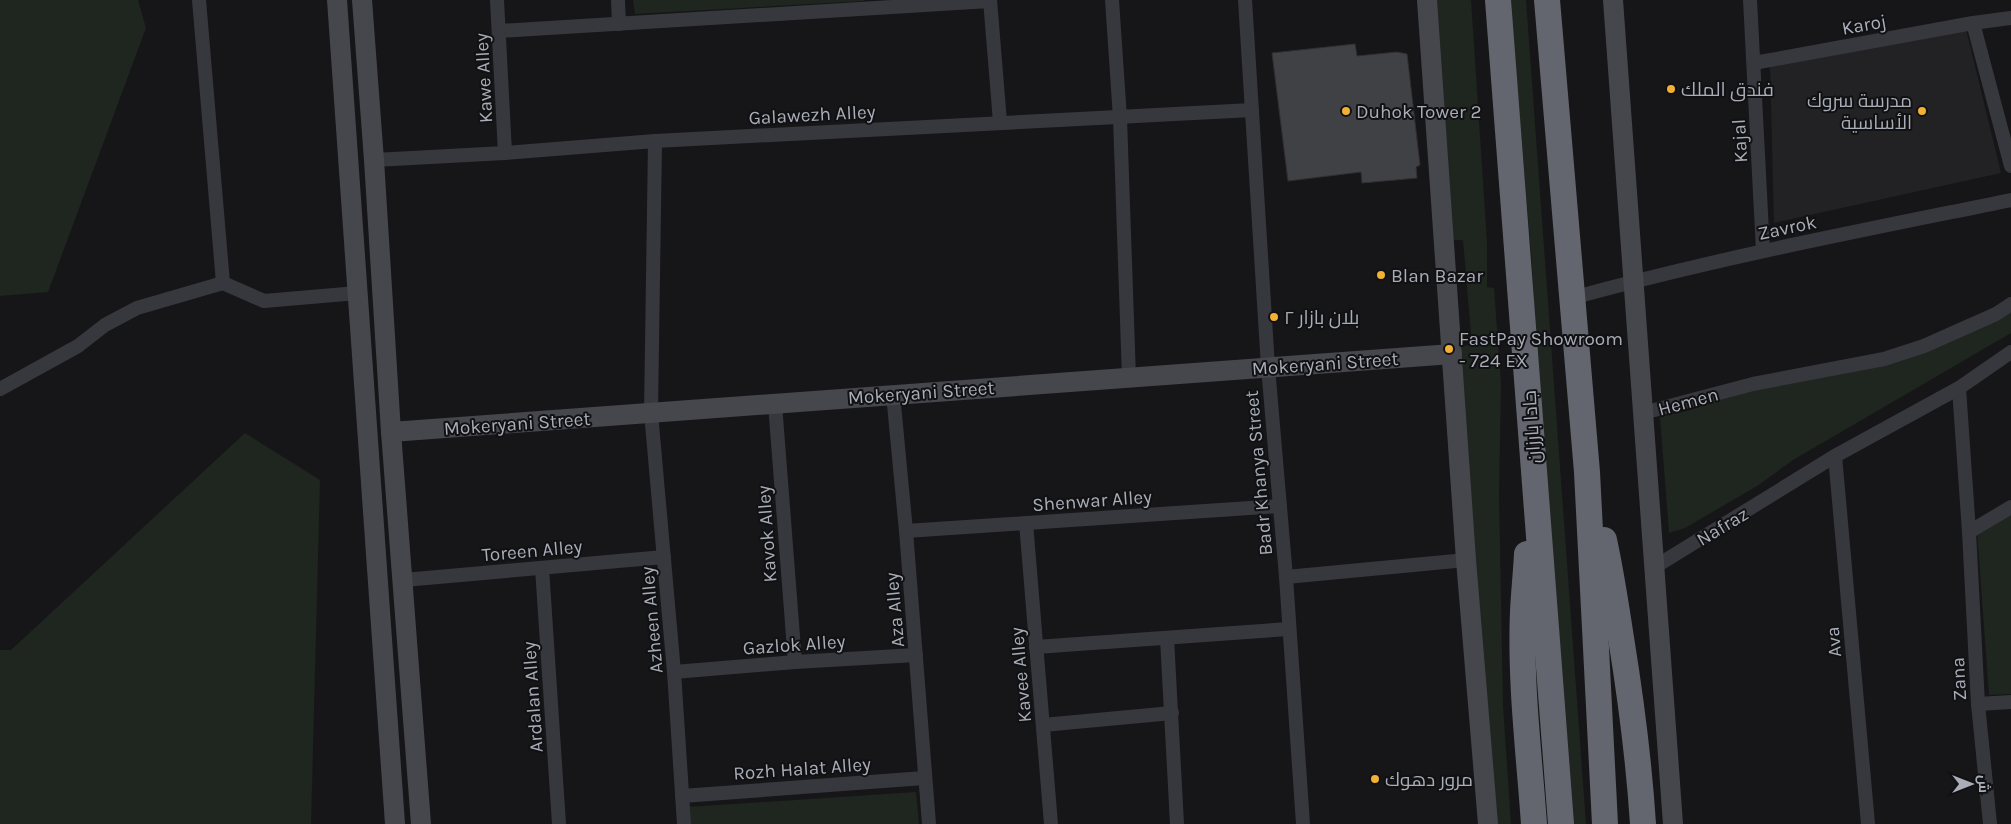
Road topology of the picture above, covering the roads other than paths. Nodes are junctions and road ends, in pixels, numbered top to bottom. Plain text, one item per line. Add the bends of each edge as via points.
1 (199, 0) edge
2 (337, 0) edge
3 (362, 0) edge
4 (497, 0) edge
5 (618, 0) edge
6 (1112, 0) edge
7 (1244, 0) edge
8 (1427, 0) edge
9 (1498, 0) edge
10 (1547, 0) edge
11 (1614, 0) edge
12 (1750, 0) edge
13 (990, 1) edge
14 (869, 4) edge
15 (2011, 18) edge
16 (1973, 23) junction
17 (619, 24) junction
18 (499, 32) junction
19 (1754, 63) junction
20 (1252, 110) junction
21 (1120, 118) junction
22 (1000, 122) junction
23 (655, 141) junction
24 (505, 153) junction
25 (374, 160) junction
26 (2011, 166) edge
27 (2011, 200) edge
28 (1762, 251) junction
29 (1632, 281) junction
30 (223, 283) junction
31 (357, 293) junction
32 (1572, 298) junction
33 (2011, 304) edge
34 (2011, 352) edge
35 (1452, 354) junction
36 (1268, 368) junction
37 (1129, 378) junction
38 (1959, 388) junction
39 (0, 389) edge
40 (893, 394) junction
41 (775, 404) junction
42 (651, 413) junction
43 (1643, 413) junction
44 (391, 432) junction
45 (1836, 456) junction
46 (1534, 471) junction
47 (1587, 472) junction
48 (1280, 506) junction
49 (2011, 507) edge
50 (1026, 523) junction
51 (906, 531) junction
52 (1969, 532) junction
53 (664, 557) junction
54 (1466, 560) junction
55 (542, 568) junction
56 (1653, 568) junction
57 (1286, 577) junction
58 (404, 580) junction
59 (1289, 629) junction
60 (1166, 638) junction
61 (1036, 647) junction
62 (916, 655) junction
63 (795, 662) junction
64 (674, 672) junction
65 (2011, 702) edge
66 (1978, 704) junction
67 (1172, 713) junction
68 (1043, 725) junction
69 (924, 778) junction
70 (682, 796) junction
71 (395, 824) edge
72 (421, 824) edge
73 (559, 824) edge
74 (684, 824) edge
75 (929, 824) edge
76 (1050, 824) edge
77 (1177, 824) edge
78 (1303, 824) edge
79 (1488, 824) edge
80 (1534, 824) edge
81 (1561, 824) edge
82 (1605, 824) edge
83 (1643, 824) edge
84 (1673, 824) edge
85 (1868, 824) edge
86 (1990, 824) edge

1 - 30 street
2 - 31 main road
3 - 25 main road
4 - 18 street, Kawe Alley
5 - 17 street
6 - 21 street
7 - 20 street, Badr Khanya Street
8 - 35 main road
9 - 46 highway, جادا بارزان
10 - 32 highway
11 - 29 main road, Hemen
12 - 19 street, Kajal
13 - 14 street
13 - 22 street
14 - 17 street
15 - 16 street, Karoj
16 - 19 street, Karoj
16 - 26 street
17 - 18 street
18 - 24 street, Kawe Alley
19 - 28 street, Kajal
20 - 21 street, Galawezh Alley
20 - 36 street, Badr Khanya Street
21 - 22 street, Galawezh Alley
21 - 37 street
22 - 23 street, Galawezh Alley
23 - 24 street, Galawezh Alley
23 - 42 street, Azheen Alley
24 - 25 street, Galawezh Alley
25 - 44 main road
27 - 28 street, Zavrok
28 - 29 street, Zavrok
29 - 32 street, Zavrok
29 - 43 main road, Hemen
30 - 31 street via 264,301
30 - 39 street via 138,308
31 - 71 main road
32 - 47 highway
33 - 43 street, Hemen via 1924,346 1884,359 1753,384
34 - 38 street, Nafraz
35 - 36 main road, Mokeryani Street
35 - 54 main road
36 - 37 main road, Mokeryani Street
36 - 48 street, Badr Khanya Street
37 - 40 main road, Mokeryani Street
38 - 45 street, Nafraz
38 - 52 street, Zana
40 - 41 main road, Mokeryani Street
40 - 51 street, Aza Alley
41 - 42 main road, Mokeryani Street
41 - 63 street, Kavok Alley
42 - 44 main road, Mokeryani Street
42 - 53 street, Azheen Alley
43 - 56 main road
44 - 58 main road
45 - 56 street, Nafraz
45 - 85 street, Ava
46 - 80 highway via 1523,612
46 - 81 highway, جادا بارزان
47 - 82 highway
47 - 83 highway via 1609,563
48 - 50 street, Shenwar Alley
48 - 57 street, Badr Khanya Street
49 - 52 street
50 - 51 street, Shenwar Alley
50 - 61 street, Kavee Alley
51 - 62 street, Aza Alley
52 - 66 street, Zana
53 - 55 street, Toreen Alley
53 - 64 street, Azheen Alley
54 - 57 street
54 - 79 main road
55 - 58 street, Toreen Alley
55 - 73 street, Ardalan Alley
56 - 84 main road
57 - 59 street, Badr Khanya Street
58 - 72 main road
59 - 60 street
59 - 78 street, Badr Khanya Street
60 - 61 street
60 - 67 street
61 - 68 street, Kavee Alley
62 - 63 street, Gazlok Alley
62 - 69 street, Aza Alley
63 - 64 street, Gazlok Alley
64 - 70 street, Azheen Alley
65 - 66 street
66 - 86 street, Zana
67 - 68 street
67 - 77 street
68 - 76 street, Kavee Alley
69 - 70 street, Rozh Halat Alley
69 - 75 street, Aza Alley
70 - 74 street, Azheen Alley

